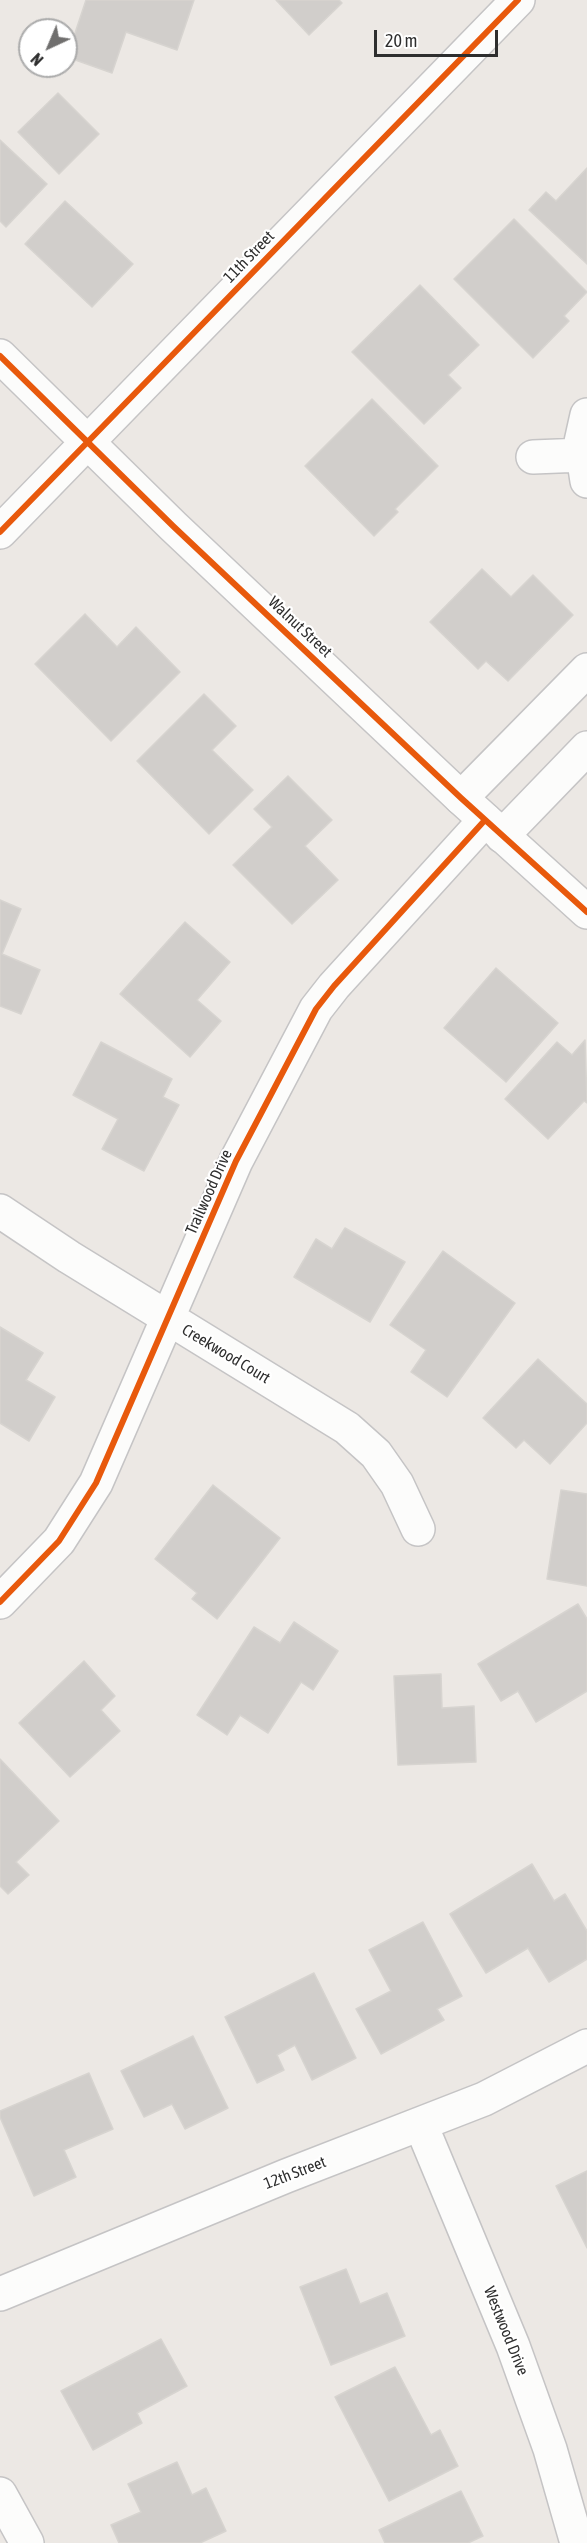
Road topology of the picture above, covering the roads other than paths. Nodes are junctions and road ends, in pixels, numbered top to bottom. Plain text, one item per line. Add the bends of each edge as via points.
1 (518, 0) edge
2 (0, 356) edge
3 (587, 415) edge
4 (88, 442) junction
5 (533, 457) dead end
6 (585, 468) edge
7 (0, 532) edge
8 (587, 670) edge
9 (587, 748) edge
10 (461, 798) junction
11 (493, 828) junction
12 (587, 912) edge
13 (0, 1210) edge
14 (169, 1320) junction
15 (418, 1529) dead end
16 (0, 1602) edge
17 (587, 2046) edge
18 (421, 2125) junction
19 (0, 2294) edge
20 (0, 2494) edge
21 (27, 2543) edge
22 (577, 2543) edge

1 - 4 street, 11th Street
2 - 4 street, Walnut Street
3 - 6 street via 581,442
4 - 7 street, 11th Street
4 - 10 street, Walnut Street
5 - 6 street
8 - 10 street
9 - 11 street, Trailwood Drive
10 - 11 street, Walnut Street
11 - 12 street, Walnut Street
11 - 14 street, Trailwood Drive via 334,986 316,1009 236,1161
13 - 14 street, Creekwood Court
14 - 15 street, Creekwood Court via 347,1428 376,1454 397,1485
14 - 16 street, Trailwood Drive via 96,1484 59,1541
17 - 18 street, 12th Street via 484,2099
18 - 19 street, 12th Street
18 - 22 street, Westwood Drive via 513,2346 550,2449
20 - 21 street

